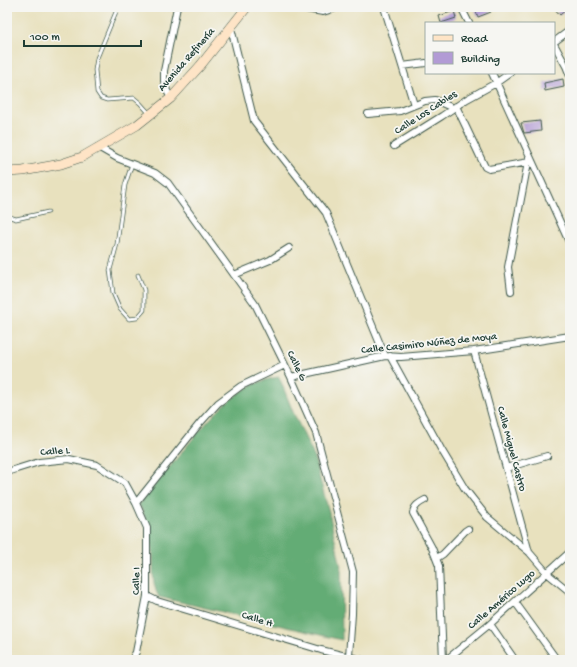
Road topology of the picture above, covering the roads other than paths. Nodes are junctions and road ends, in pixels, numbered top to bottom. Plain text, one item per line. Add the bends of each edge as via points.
1 (118, 7) edge
2 (177, 7) edge
3 (248, 7) edge
4 (295, 7) edge
5 (339, 7) edge
6 (384, 7) edge
7 (461, 7) edge
8 (468, 22) edge
9 (231, 28) junction
10 (570, 30) edge
11 (555, 42) edge
12 (555, 45) edge
13 (425, 63) edge
14 (402, 66) junction
15 (492, 74) edge
16 (509, 74) edge
17 (570, 76) edge
18 (496, 83) junction
19 (171, 98) junction
20 (414, 105) junction
21 (455, 107) junction
22 (150, 114) junction
23 (368, 114) dead end
24 (394, 146) dead end
25 (98, 147) junction
26 (529, 159) junction
27 (132, 164) junction
28 (7, 172) edge
29 (48, 212) dead end
30 (7, 216) edge
31 (570, 244) edge
32 (289, 248) dead end
33 (234, 274) junction
34 (138, 275) dead end
35 (511, 290) dead end
36 (570, 336) edge
37 (474, 351) junction
38 (388, 356) junction
39 (285, 365) junction
40 (291, 376) junction
41 (547, 456) dead end
42 (506, 468) junction
43 (7, 472) edge
44 (425, 500) dead end
45 (136, 503) junction
46 (468, 529) dead end
47 (529, 552) junction
48 (570, 552) edge
49 (437, 558) junction
50 (548, 574) junction
51 (570, 592) edge
52 (147, 596) junction
53 (515, 602) junction
54 (490, 624) junction
55 (348, 658) edge
56 (132, 660) edge
57 (362, 660) edge
58 (445, 660) edge
59 (515, 660) edge
60 (557, 660) edge

1 - 22 lane via 94,70 97,92 101,98 107,100 134,98
2 - 19 street via 164,71 166,91
3 - 9 main road, Avenida Refinería
4 - 5 street via 323,12
6 - 14 street
7 - 8 street
9 - 19 main road, Avenida Refinería
9 - 38 street via 254,121 326,213
10 - 11 street
12 - 17 street
13 - 14 street
14 - 20 street
15 - 18 street
16 - 18 street, Calle Los Cables
18 - 21 street, Calle Los Cables
18 - 26 street
19 - 22 main road, Avenida Refinería
20 - 21 street via 426,100 436,100
20 - 23 street via 400,111
21 - 24 street, Calle Los Cables
21 - 26 street via 485,168
22 - 25 main road, Avenida Refinería via 137,125
25 - 27 street, Calle G
25 - 28 main road, Avenida Refinería via 82,157 61,164
26 - 31 street
26 - 35 street via 508,267
27 - 33 street, Calle G via 155,173 168,183
27 - 34 lane via 125,185 117,244 110,270 113,293 120,309 129,319 137,318 144,310 144,290
29 - 30 lane via 16,219
32 - 33 street via 275,258
33 - 39 street, Calle G via 255,304
36 - 37 street, Calle Casimiro Núñez de Moya
37 - 38 street, Calle Casimiro Núñez de Moya
37 - 42 street, Calle Miguel Castro
38 - 40 street, Calle Casimiro Núñez de Moya
38 - 47 street via 464,489 487,517
39 - 40 street, Calle G
39 - 45 street via 241,386 218,403
40 - 55 street, Calle G via 316,433 353,572
41 - 42 street
42 - 47 street, Calle Miguel Castro
43 - 45 street, Calle L via 39,462 69,459 98,465 125,483
44 - 49 street via 419,503 413,514
45 - 52 street, Calle I via 147,528
46 - 49 street
47 - 50 street
48 - 50 street, Calle Américo Lugo
49 - 58 street
50 - 51 street
50 - 53 street, Calle Américo Lugo
52 - 55 street, Calle H
52 - 56 street, Calle I via 136,652
53 - 54 street, Calle Américo Lugo
53 - 60 street
54 - 58 street, Calle Américo Lugo
54 - 59 street
55 - 57 street, Calle H

